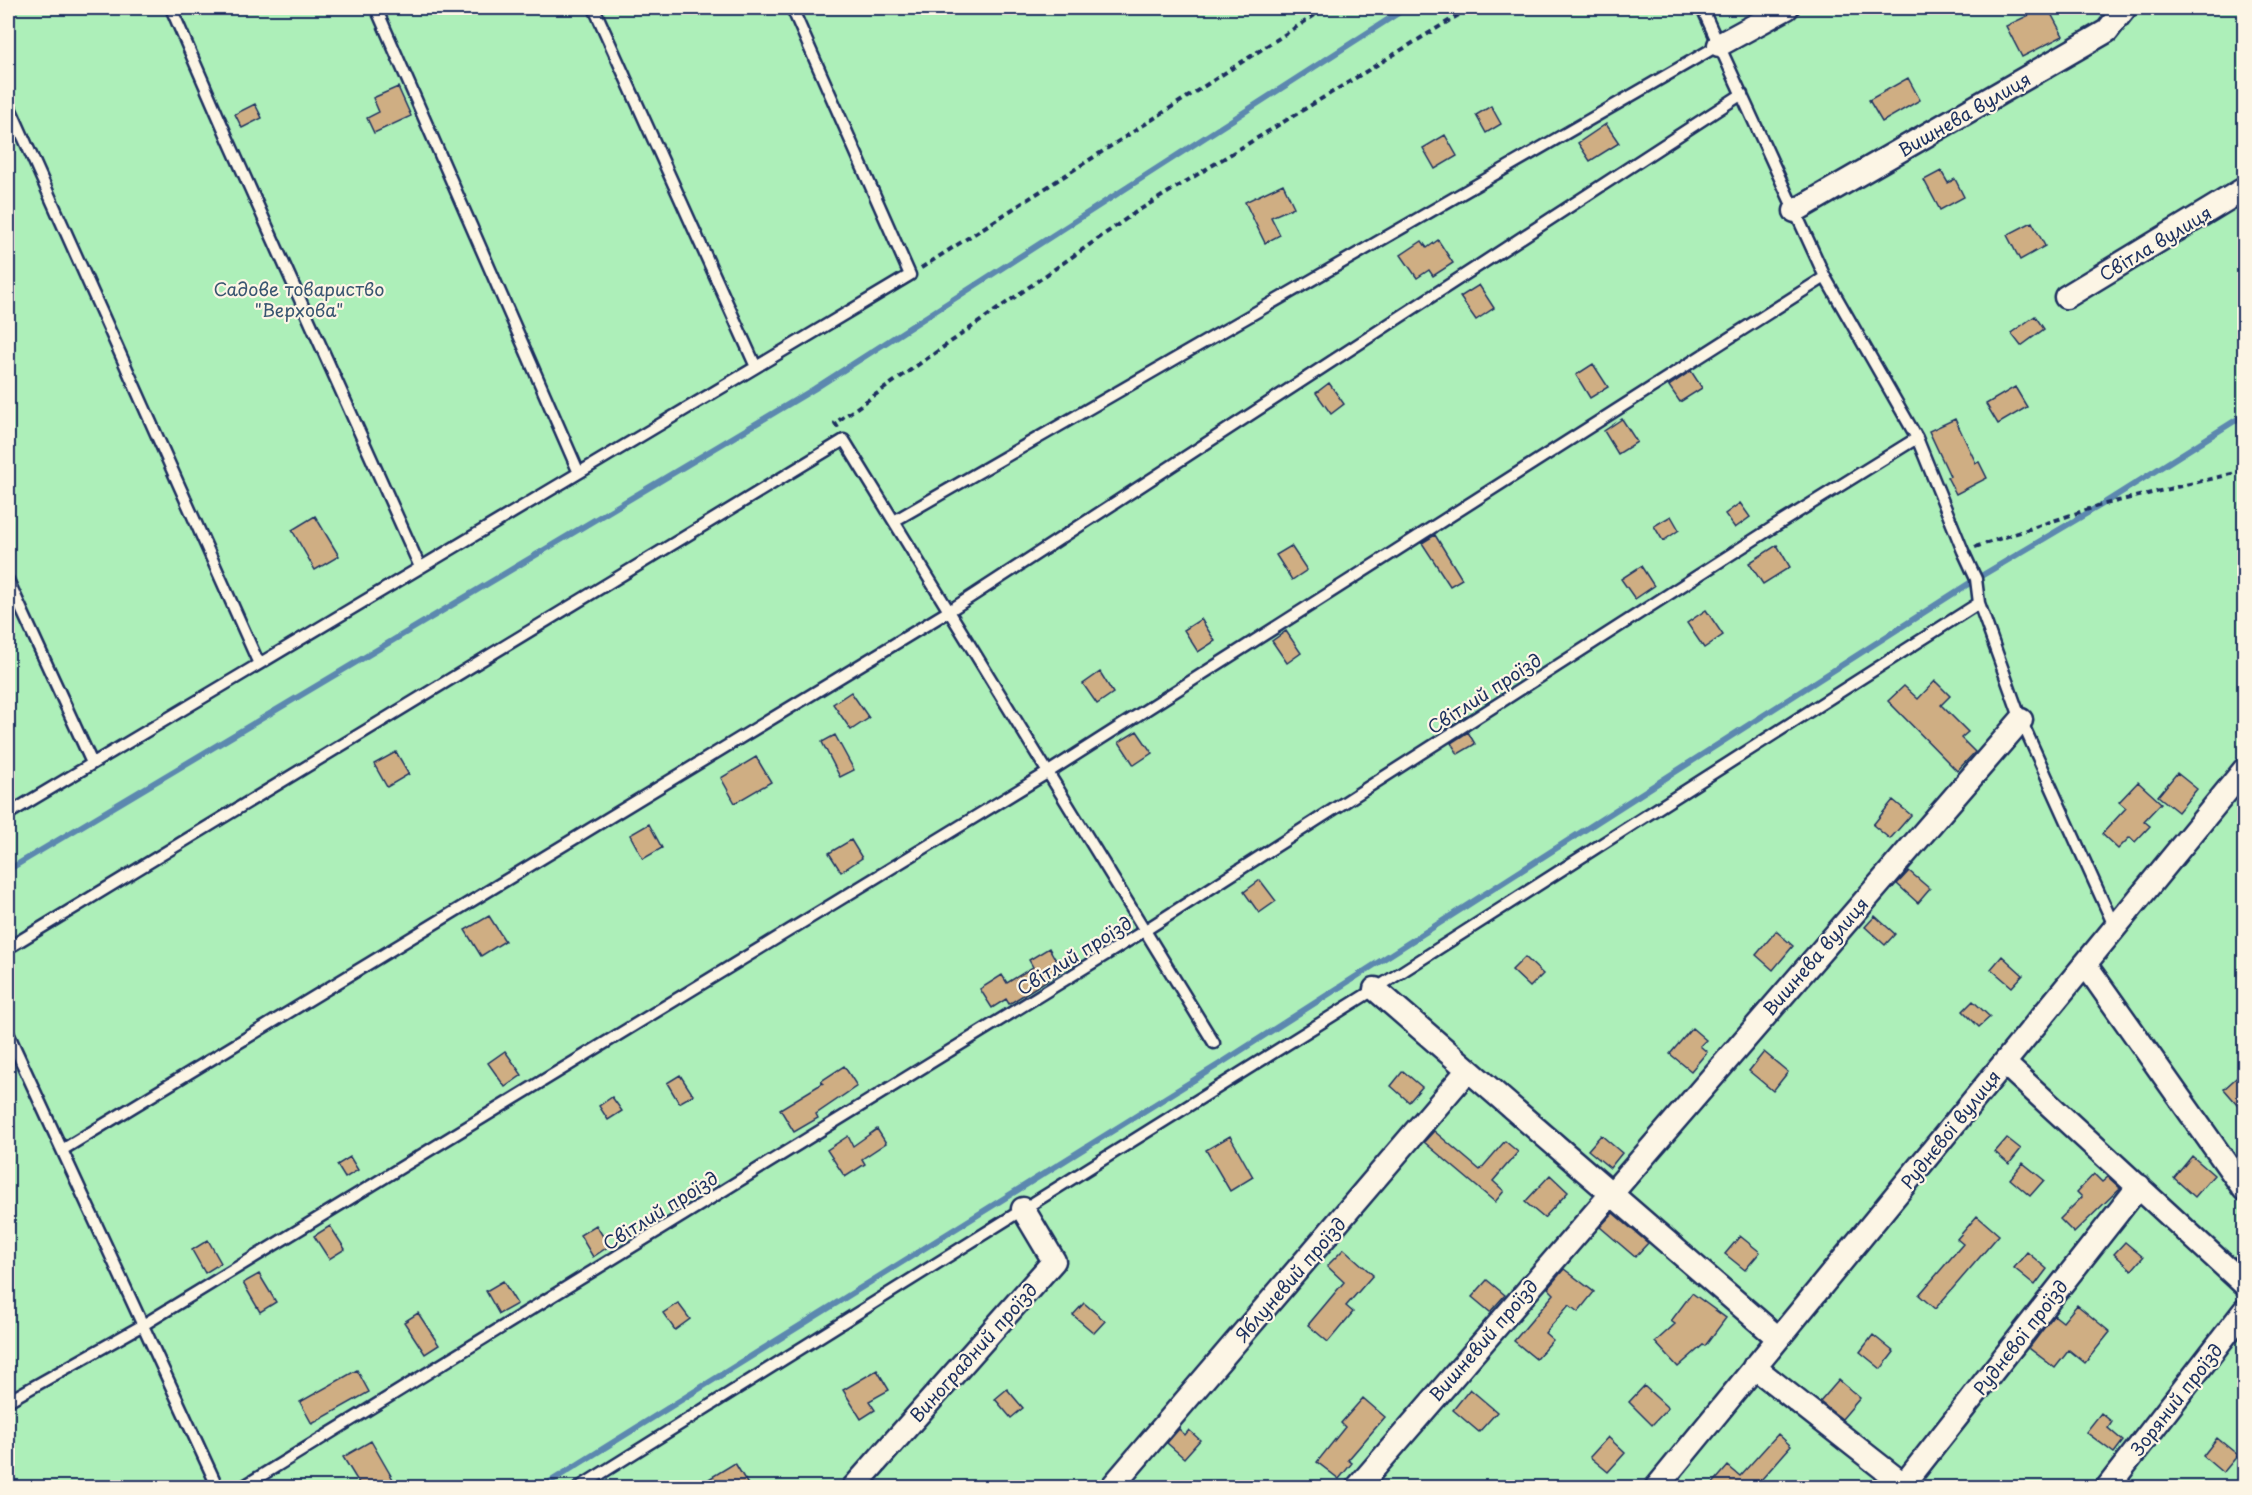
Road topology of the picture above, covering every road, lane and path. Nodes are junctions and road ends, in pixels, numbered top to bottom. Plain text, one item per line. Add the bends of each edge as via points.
1 (171, 8) edge
2 (376, 8) edge
3 (594, 8) edge
4 (792, 8) edge
5 (1326, 8) edge
6 (1470, 8) edge
7 (1702, 8) edge
8 (1787, 8) edge
9 (2125, 8) edge
10 (1719, 45) junction
11 (1742, 94) junction
12 (8, 103) edge
13 (2244, 189) edge
14 (1795, 211) junction
15 (910, 275) junction
16 (1825, 277) junction
17 (2066, 297) dead end
18 (756, 367) junction
19 (1917, 438) junction
20 (844, 440) junction
21 (2244, 471) edge
22 (579, 473) junction
23 (894, 521) junction
24 (1962, 551) junction
25 (420, 567) junction
26 (8, 580) edge
27 (1979, 603) junction
28 (949, 611) junction
29 (259, 664) junction
30 (2021, 720) junction
31 (92, 763) junction
32 (2244, 770) edge
33 (1047, 773) junction
34 (8, 814) edge
35 (2115, 928) junction
36 (1144, 931) junction
37 (8, 948) edge
38 (2085, 964) junction
39 (1375, 988) junction
40 (8, 1033) edge
41 (1214, 1043) dead end
42 (2004, 1063) junction
43 (1468, 1070) junction
44 (62, 1150) junction
45 (2139, 1186) junction
46 (2244, 1189) edge
47 (1610, 1192) junction
48 (1023, 1209) junction
49 (2244, 1284) edge
50 (2244, 1311) edge
51 (143, 1324) junction
52 (1778, 1338) junction
53 (1754, 1367) junction
54 (8, 1401) edge
55 (1902, 1486) edge
56 (218, 1488) edge
57 (241, 1488) edge
58 (578, 1488) edge
59 (853, 1488) edge
60 (1111, 1488) edge
61 (1357, 1488) edge
62 (1656, 1488) edge
63 (2107, 1488) edge

1 - 25 lane
2 - 22 lane
3 - 18 lane
4 - 15 lane
5 - 15 path
6 - 20 path via 1136,212 836,423
7 - 10 lane
8 - 10 street
9 - 14 street, Вишнева вулиця via 2107,31
10 - 11 lane
10 - 23 lane
11 - 14 lane
11 - 28 lane
12 - 29 lane
13 - 17 street, Світла вулиця
14 - 16 lane
15 - 18 lane
16 - 19 lane
16 - 33 lane
18 - 22 lane
19 - 24 lane
19 - 36 lane, Світлий проїзд
20 - 23 lane
20 - 37 lane
21 - 24 path via 2101,505
22 - 25 lane
23 - 28 lane
24 - 27 lane via 1976,579
25 - 29 lane
26 - 31 lane
27 - 30 lane
27 - 39 lane
28 - 33 lane
28 - 44 lane
29 - 31 lane
30 - 35 lane
30 - 47 street, Вишнева вулиця
31 - 34 lane
32 - 35 street, Руднєвої вулиця
33 - 36 lane
33 - 51 lane
35 - 38 street, Руднєвої вулиця
36 - 41 lane
36 - 57 lane, Світлий проїзд
38 - 42 street, Руднєвої вулиця
38 - 46 street
39 - 43 street
39 - 48 lane
40 - 44 lane
42 - 45 street
42 - 52 street, Руднєвої вулиця
43 - 47 street
43 - 60 street, Яблуневий проїзд
44 - 51 lane
45 - 49 street
45 - 55 street, Руднєвої проїзд
47 - 52 street
47 - 61 street, Вишневий проїзд
48 - 58 lane
48 - 59 street, Виноградний проїзд via 1054,1261
50 - 63 street, Зоряний проїзд
51 - 54 lane
51 - 56 lane
52 - 53 street, Руднєвої вулиця
53 - 55 street
53 - 62 street, Руднєвої вулиця

